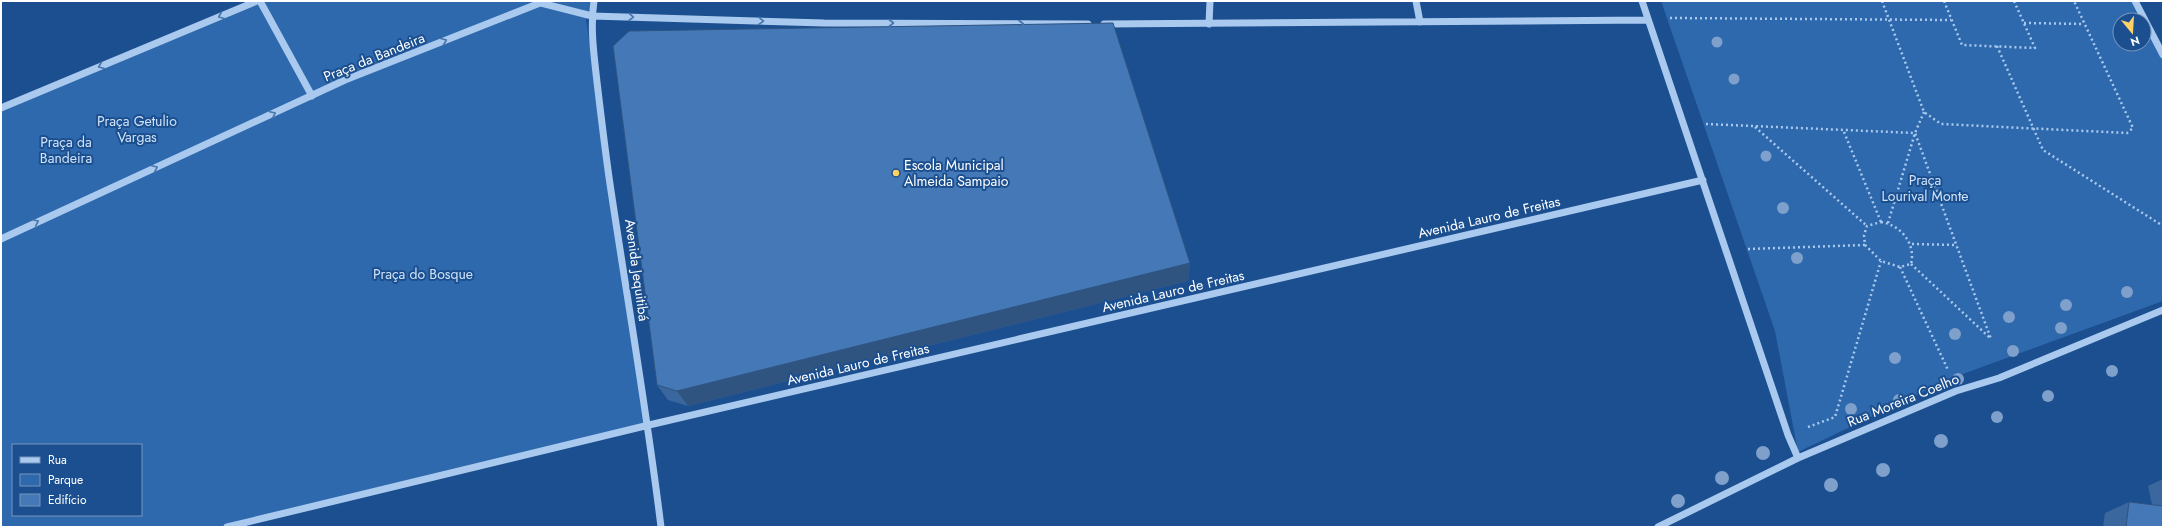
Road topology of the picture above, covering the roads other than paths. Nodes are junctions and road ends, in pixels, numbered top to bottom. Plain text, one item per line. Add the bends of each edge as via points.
1 (257, 1) edge
2 (260, 1) edge
3 (594, 1) edge
4 (1210, 1) edge
5 (1416, 1) edge
6 (1642, 1) edge
7 (2135, 1) edge
8 (543, 2) edge
9 (592, 16) junction
10 (1648, 20) junction
11 (1420, 22) junction
12 (1209, 24) junction
13 (2163, 55) edge
14 (312, 96) junction
15 (1, 108) edge
16 (1703, 180) junction
17 (1, 239) edge
18 (2163, 310) edge
19 (649, 425) junction
20 (1798, 458) junction
21 (227, 527) edge
22 (661, 527) edge
23 (1658, 527) edge

1 -> 15 street
2 - 14 street
3 - 9 street, Avenida Jequitibá
4 - 12 street
5 - 11 street
6 - 10 street
7 - 13 street
8 - 9 street, Praça da Bandeira
14 -> 8 street, Praça da Bandeira via 346,80
9 -> 12 street, Praça da Bandeira via 824,23
9 - 19 street, Avenida Jequitibá via 603,134 636,356
10 - 11 street, Praça da Bandeira
10 - 16 street
11 - 12 street, Praça da Bandeira
17 -> 14 street, Praça da Bandeira
16 - 19 street, Avenida Lauro de Freitas
16 - 20 street via 1788,435
18 - 20 street, Rua Moreira Coelho via 1999,378 1956,391
19 - 21 street
19 - 22 street, Avenida Jequitibá
20 - 23 street, Rua Moreira Coelho

